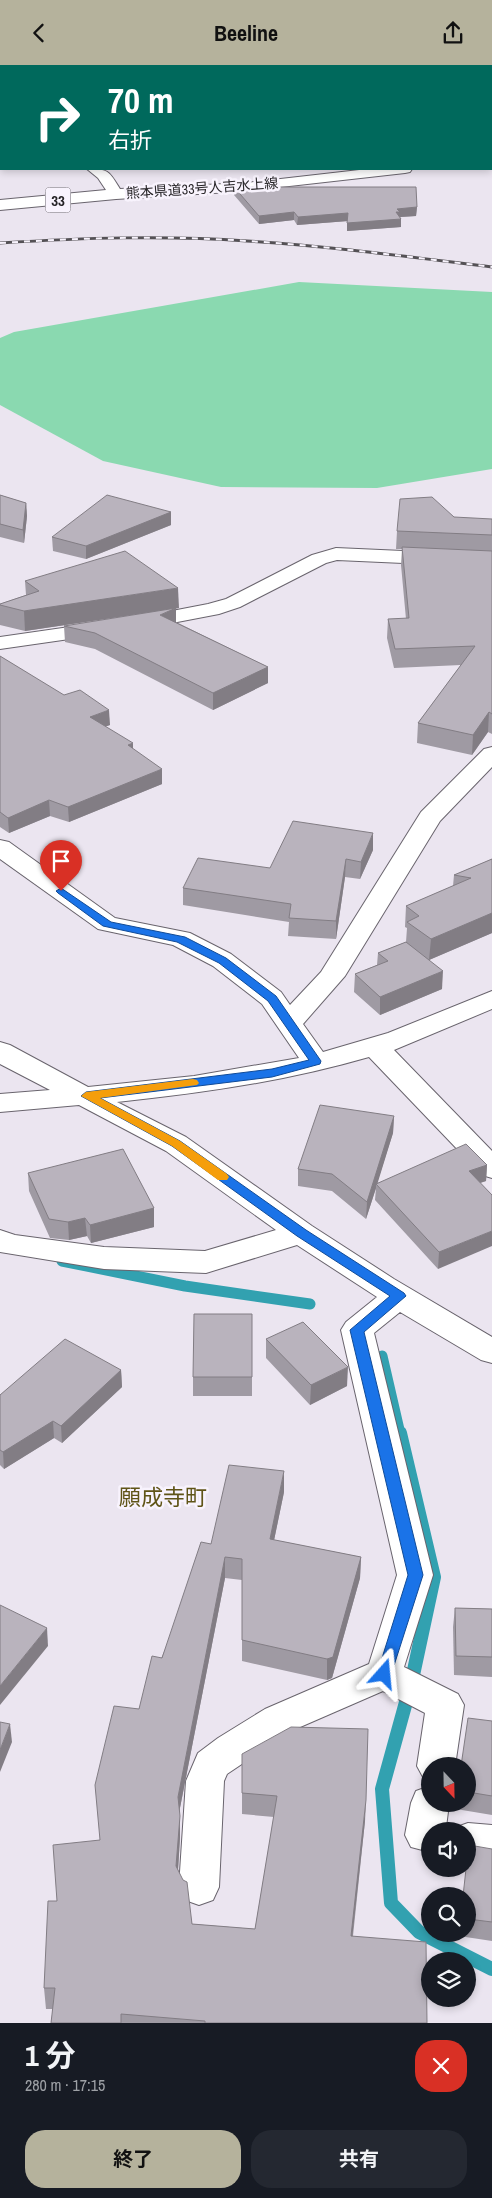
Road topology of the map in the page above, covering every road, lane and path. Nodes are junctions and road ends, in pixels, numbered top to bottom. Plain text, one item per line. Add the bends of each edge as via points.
1 (396, 170) edge
2 (99, 172) edge
3 (116, 194) junction
4 (0, 205) edge
5 (492, 561) edge
6 (0, 643) edge
7 (492, 754) edge
8 (0, 847) edge
9 (492, 999) edge
10 (289, 1023) junction
11 (374, 1046) junction
12 (0, 1051) edge
13 (316, 1061) junction
14 (86, 1096) junction
15 (0, 1103) edge
16 (492, 1168) edge
17 (301, 1233) junction
18 (0, 1240) edge
19 (399, 1296) junction
20 (492, 1352) edge
21 (384, 1674) junction
22 (437, 1757) edge
23 (476, 1841) edge
24 (492, 1842) edge
25 (199, 1887) dead end

1 - 3 street, 熊本県道33号人吉水上線 / 33 via 246,187
2 - 3 street
3 - 4 street, 熊本県道33号人吉水上線 / 33
5 - 6 street via 336,554 212,610
7 - 10 street via 430,817 332,976
8 - 10 street via 107,924 181,939 222,960 272,998
9 - 11 street
10 - 13 street
11 - 13 street
11 - 16 street
12 - 14 street
13 - 14 street via 272,1073
14 - 15 street
14 - 17 street via 176,1144
17 - 18 street via 206,1262 104,1258
17 - 19 street
19 - 20 street
19 - 21 street via 357,1330 416,1575
21 - 22 street via 445,1705
21 - 25 street via 278,1720 211,1764 204,1781
23 - 24 street

